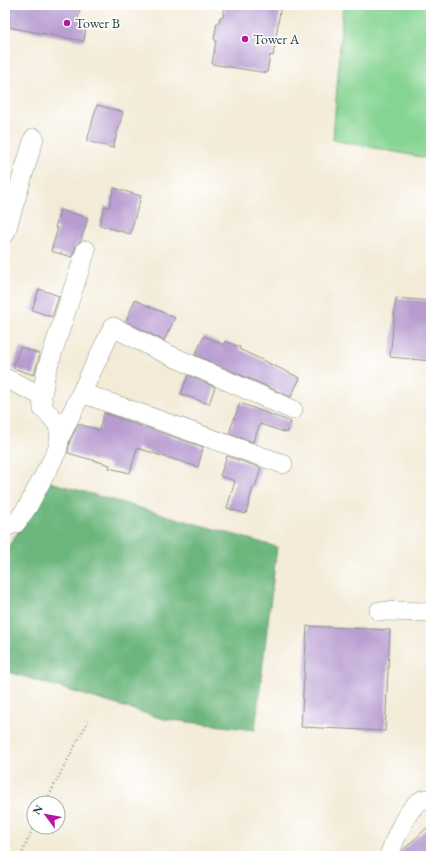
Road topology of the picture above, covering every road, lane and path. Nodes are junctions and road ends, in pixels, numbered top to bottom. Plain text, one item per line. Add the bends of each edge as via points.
1 (34, 138) dead end
2 (5, 234) edge
3 (86, 250) dead end
4 (5, 378) edge
5 (82, 393) junction
6 (42, 396) junction
7 (293, 410) dead end
8 (60, 437) junction
9 (284, 464) dead end
10 (5, 527) edge
11 (380, 611) dead end
12 (431, 612) edge
13 (88, 721) dead end
14 (50, 795) edge
15 (431, 799) edge
16 (30, 835) edge
17 (21, 856) edge
18 (388, 856) edge

1 - 2 street
3 - 6 street via 46,372
4 - 6 street
5 - 7 street via 113,327 158,350
5 - 8 street
5 - 9 street
6 - 8 street via 43,409 58,425
8 - 10 street via 57,451 28,506 16,523
11 - 12 street
13 - 14 path
15 - 18 street via 422,800 409,812
16 - 17 path

